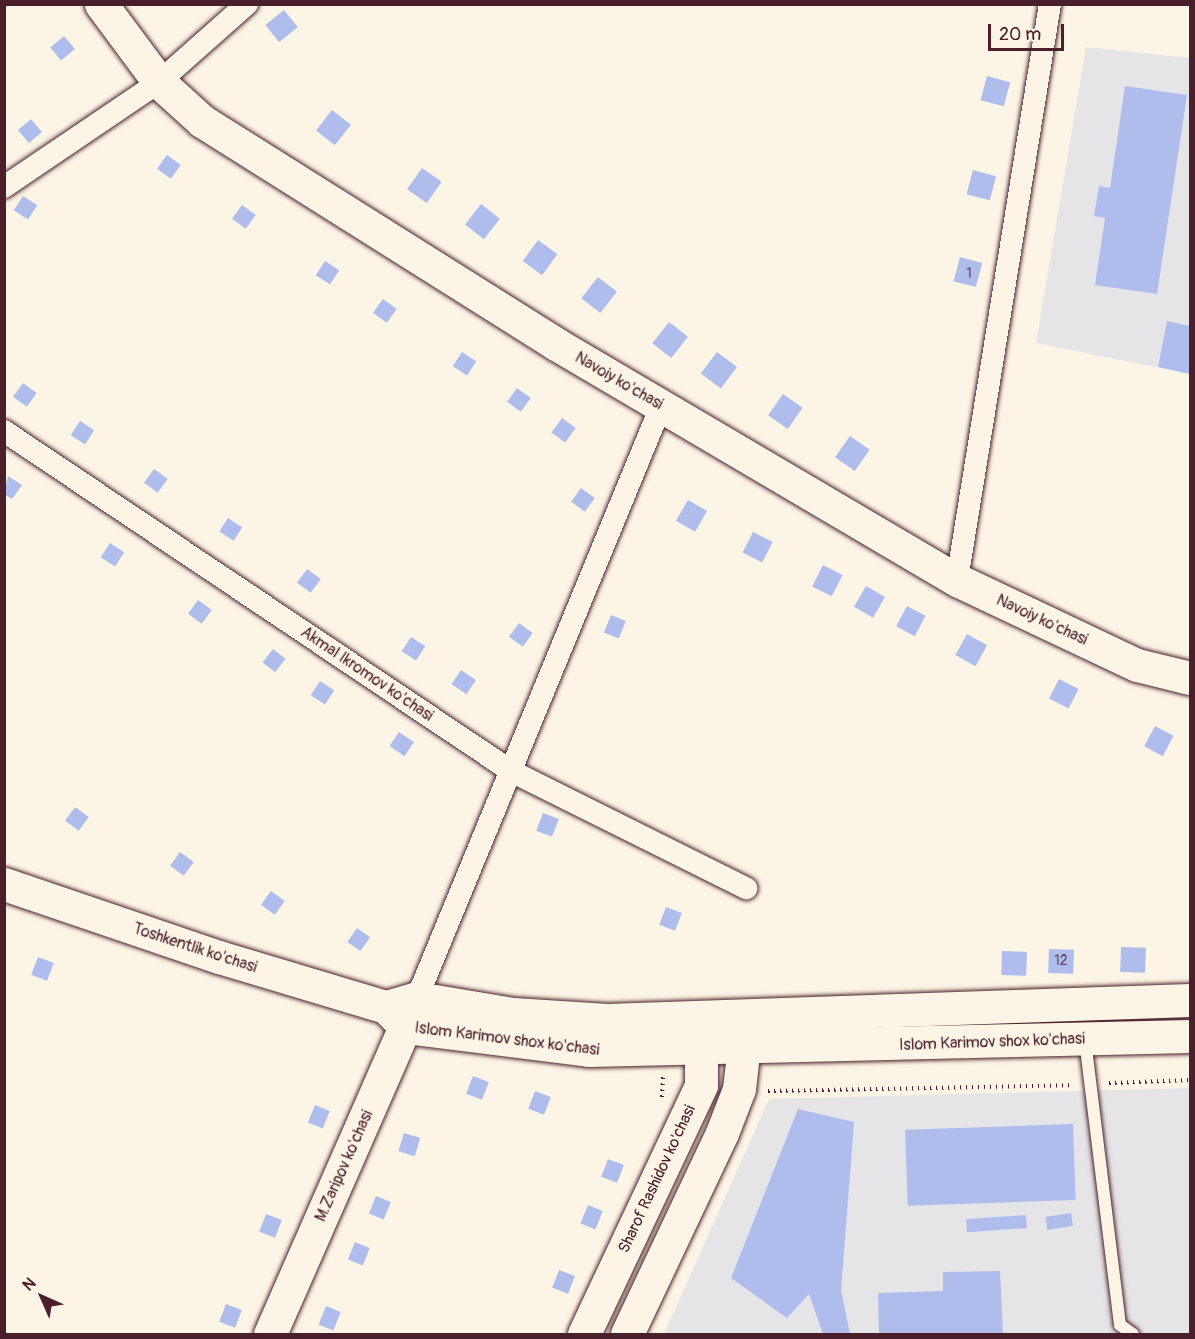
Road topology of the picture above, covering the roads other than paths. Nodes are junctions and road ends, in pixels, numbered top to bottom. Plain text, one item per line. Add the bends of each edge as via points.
1 (101, 4) edge
2 (247, 4) edge
3 (1050, 4) edge
4 (159, 82) junction
5 (4, 187) edge
6 (661, 406) junction
7 (4, 431) edge
8 (957, 580) junction
9 (1191, 678) edge
10 (511, 771) junction
11 (4, 885) edge
12 (746, 888) dead end
13 (1191, 1000) edge
14 (403, 1011) junction
15 (746, 1015) junction
16 (708, 1018) junction
17 (1191, 1036) edge
18 (1085, 1039) junction
19 (701, 1062) junction
20 (741, 1072) junction
21 (270, 1335) edge
22 (584, 1335) edge
23 (627, 1335) edge
24 (1133, 1335) edge

1 - 4 street, Navoiy ko'chasi
2 - 4 street
3 - 8 street
4 - 5 street
4 - 6 street, Navoiy ko'chasi via 202,120
6 - 8 street, Navoiy ko'chasi
6 - 10 street
7 - 10 street, Akmal Ikromov ko'chasi
8 - 9 street, Navoiy ko'chasi via 1137,665
10 - 12 street, Akmal Ikromov ko'chasi
10 - 14 street
11 - 14 street, Toshkentlik ko'chasi
13 - 15 street, Islom Karimov shox ko'chasi
14 - 16 street, Islom Karimov shox ko'chasi via 595,1020
14 - 19 street, Islom Karimov shox ko'chasi via 589,1050
14 - 21 street, M.Zaripov ko'chasi
15 - 16 street, Islom Karimov shox ko'chasi
15 - 20 street
16 - 19 street, Sharof Rashidov ko'chasi
17 - 18 street, Islom Karimov shox ko'chasi
18 - 20 street, Islom Karimov shox ko'chasi
18 - 24 lane via 1120,1325
19 - 20 street, Islom Karimov shox ko'chasi
19 - 22 street, Sharof Rashidov ko'chasi via 701,1085
20 - 23 street

